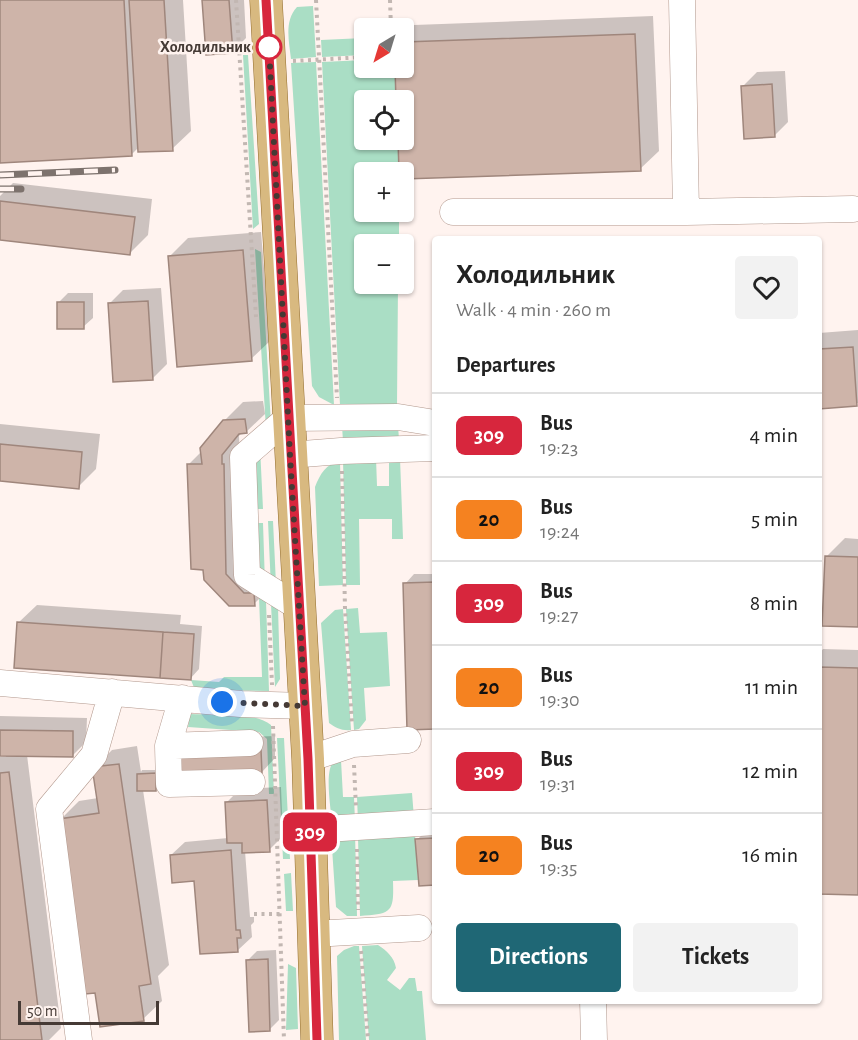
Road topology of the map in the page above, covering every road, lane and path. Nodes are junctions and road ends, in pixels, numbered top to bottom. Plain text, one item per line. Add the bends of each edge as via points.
1 (266, 0) edge
2 (316, 0) edge
3 (390, 0) edge
4 (682, 0) edge
5 (391, 18) edge
6 (354, 57) edge
7 (320, 59) junction
8 (291, 61) dead end
9 (853, 209) dead end
10 (453, 212) dead end
11 (686, 212) junction
12 (338, 417) junction
13 (288, 418) junction
14 (432, 423) edge
15 (432, 448) edge
16 (341, 450) junction
17 (290, 455) junction
18 (300, 608) junction
19 (0, 683) edge
20 (112, 692) junction
21 (182, 698) junction
22 (305, 706) junction
23 (408, 740) dead end
24 (250, 743) dead end
25 (353, 744) junction
26 (168, 746) junction
27 (308, 759) junction
28 (252, 782) dead end
29 (355, 796) dead end
30 (432, 822) edge
31 (310, 830) junction
32 (254, 914) dead end
33 (280, 914) dead end
34 (419, 928) dead end
35 (313, 934) junction
36 (593, 1004) edge
37 (79, 1040) edge
38 (317, 1040) edge
39 (594, 1040) edge

1 - 13 main road
2 - 7 path
3 - 5 path
4 - 11 street
6 - 7 path
7 - 8 path
7 - 12 path
9 - 11 street
10 - 11 street
12 - 13 street
12 - 14 street via 398,417
13 - 17 main road
13 - 18 street via 243,457 247,575
15 - 16 street
16 - 17 street
16 - 25 path
17 - 18 main road
18 - 22 main road
19 - 20 street
20 - 21 street
20 - 37 street via 93,755 49,809
21 - 22 street
21 - 26 street
22 - 27 main road
23 - 25 street
24 - 26 street
25 - 27 street
25 - 29 path
26 - 28 street via 169,784
27 - 31 main road
30 - 31 street
31 - 35 main road
32 - 33 path
34 - 35 street
35 - 38 main road
36 - 39 street

